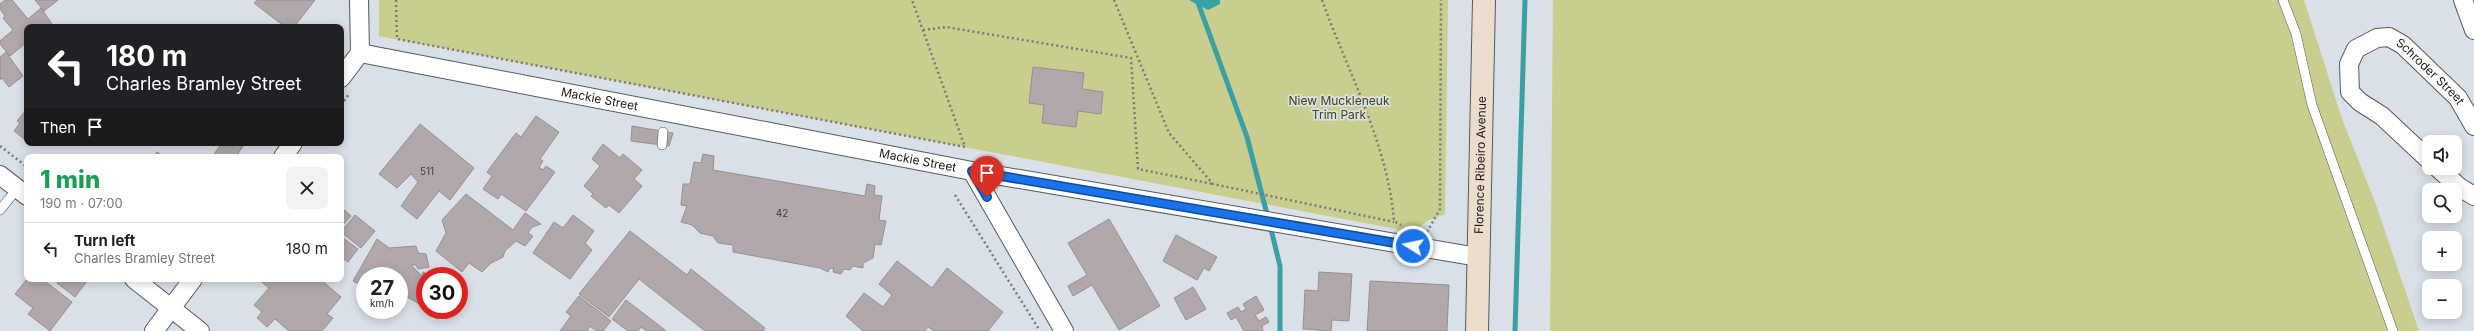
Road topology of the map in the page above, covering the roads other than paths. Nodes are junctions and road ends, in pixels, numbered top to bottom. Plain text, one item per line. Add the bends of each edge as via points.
1 (359, 0) edge
2 (1484, 0) edge
3 (2283, 0) edge
4 (2463, 0) edge
5 (2474, 30) edge
6 (360, 53) junction
7 (344, 74) edge
8 (2474, 126) edge
9 (663, 132) dead end
10 (662, 145) dead end
11 (2422, 153) edge
12 (972, 171) junction
13 (0, 175) edge
14 (2446, 175) edge
15 (22, 192) edge
16 (2474, 196) edge
17 (0, 210) edge
18 (1478, 257) junction
19 (138, 282) edge
20 (191, 282) edge
21 (171, 308) junction
22 (154, 331) edge
23 (200, 331) edge
24 (1064, 331) edge
25 (1478, 331) edge
26 (2393, 331) edge

1 - 6 street
2 - 18 main road, Florence Ribeiro Avenue
3 - 26 lane via 2296,34 2312,105
4 - 5 street
6 - 7 street
6 - 12 street, Mackie Street
8 - 11 street, Schroder Street via 2458,98 2403,45 2389,37 2377,38 2356,50 2349,64 2350,92 2382,116
9 - 10 lane
12 - 18 street, Mackie Street
12 - 24 street
13 - 15 street
14 - 16 street
15 - 17 lane
18 - 25 main road, Florence Ribeiro Avenue
19 - 21 street
20 - 21 street
21 - 22 street
21 - 23 street

